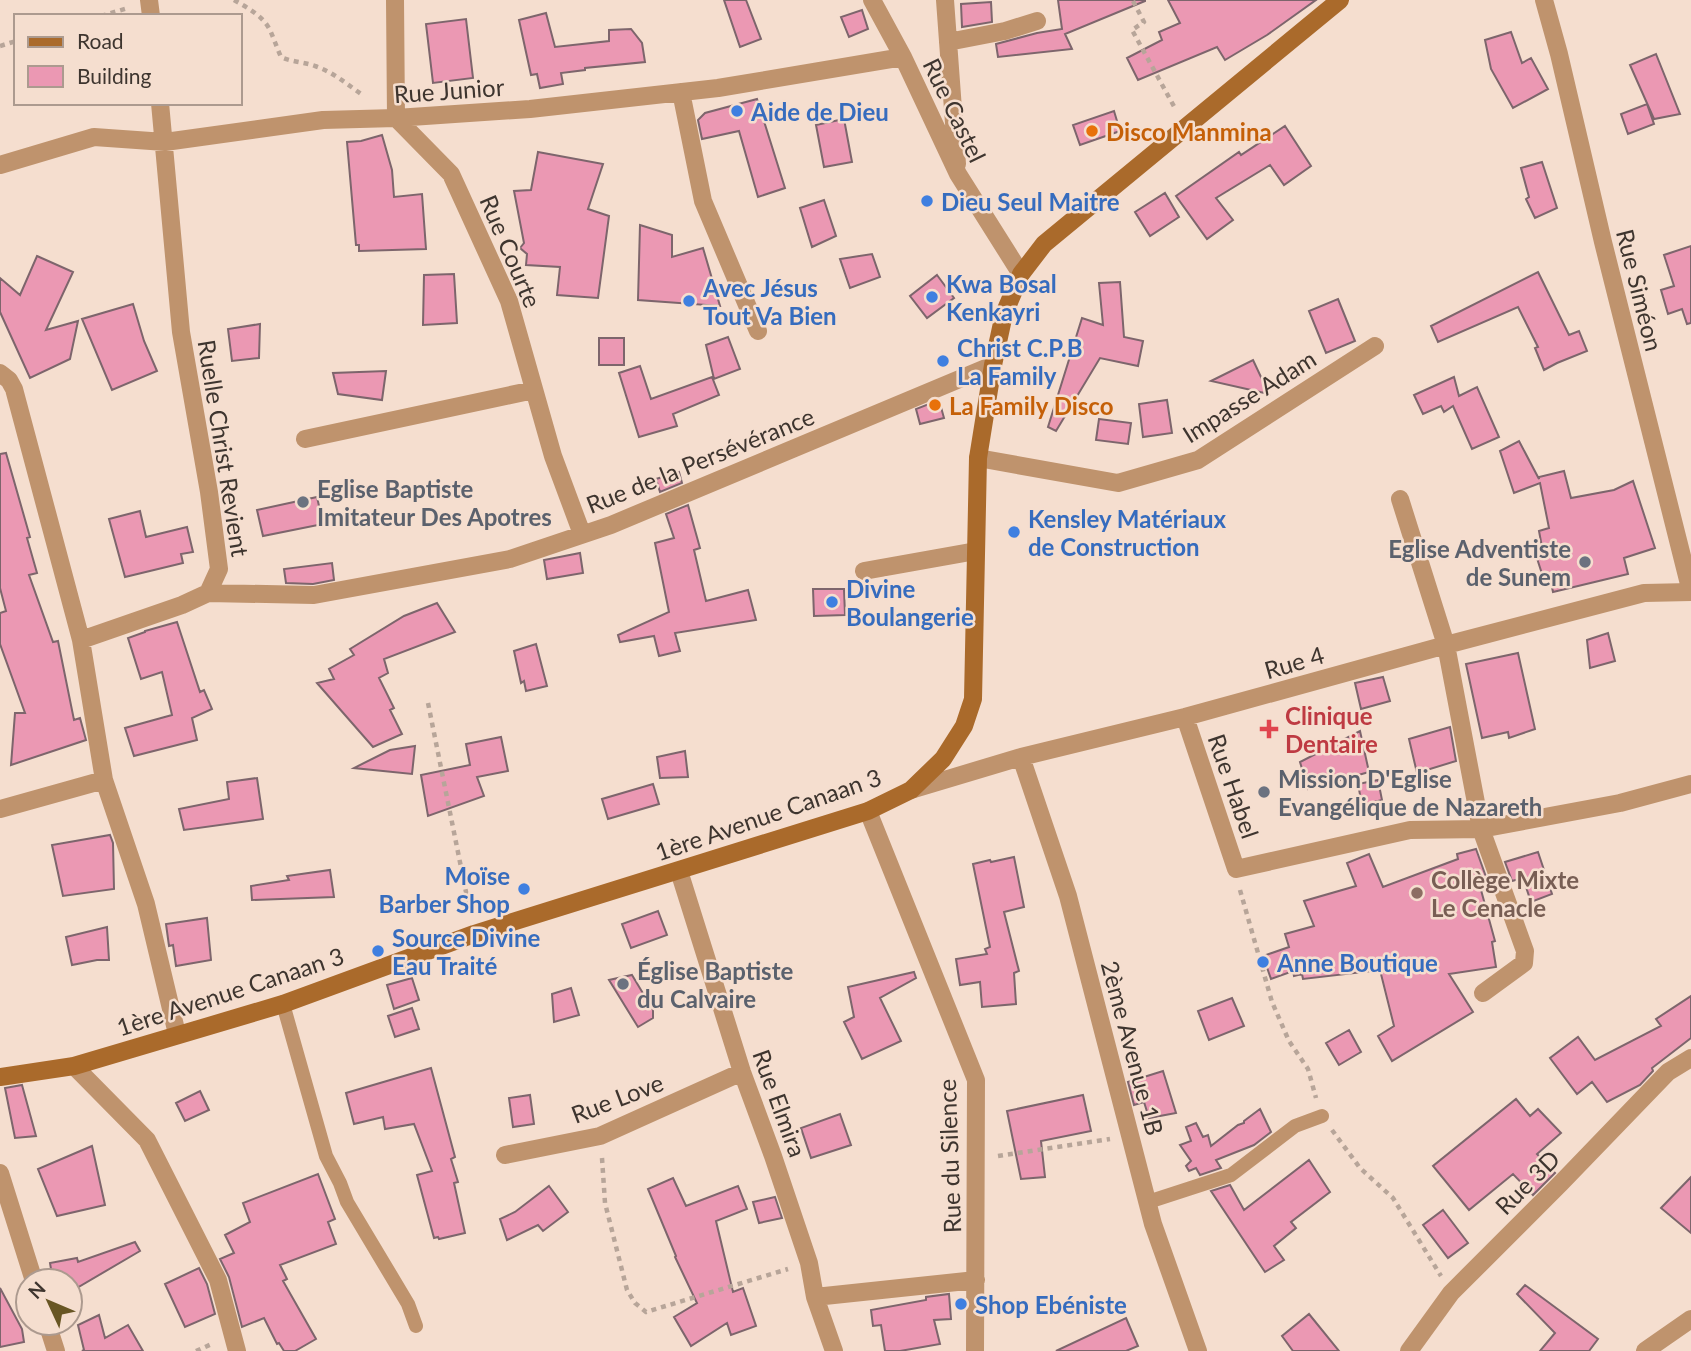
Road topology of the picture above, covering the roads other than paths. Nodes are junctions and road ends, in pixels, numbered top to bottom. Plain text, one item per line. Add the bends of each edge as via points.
1 (395, 0) edge
2 (872, 0) edge
3 (945, 0) edge
4 (1339, 0) edge
5 (1544, 0) edge
6 (1037, 21) dead end
7 (948, 42) junction
8 (903, 57) junction
9 (681, 92) junction
10 (160, 105) edge
11 (396, 118) junction
12 (165, 142) junction
13 (0, 166) edge
14 (958, 174) junction
15 (1021, 274) junction
16 (758, 331) dead end
17 (1375, 346) dead end
18 (993, 365) junction
19 (0, 373) edge
20 (534, 390) junction
21 (305, 439) dead end
22 (978, 458) junction
23 (1400, 499) dead end
24 (582, 534) junction
25 (976, 551) junction
26 (864, 571) dead end
27 (1691, 592) edge
28 (208, 593) junction
29 (81, 640) junction
30 (1446, 645) junction
31 (1185, 717) junction
32 (1021, 757) junction
33 (104, 780) junction
34 (1691, 783) edge
35 (911, 790) junction
36 (0, 809) edge
37 (867, 811) junction
38 (1481, 829) junction
39 (679, 871) junction
40 (1483, 993) dead end
41 (283, 1004) junction
42 (177, 1034) junction
43 (1691, 1058) edge
44 (74, 1066) junction
45 (742, 1072) junction
46 (0, 1077) edge
47 (1322, 1116) dead end
48 (505, 1155) dead end
49 (0, 1173) edge
50 (1148, 1202) junction
51 (30, 1267) edge
52 (976, 1280) junction
53 (816, 1297) junction
54 (1691, 1319) edge
55 (416, 1326) dead end
56 (237, 1351) edge
57 (834, 1351) edge
58 (975, 1351) edge
59 (1198, 1351) edge
60 (1409, 1351) edge
61 (1645, 1351) edge

1 - 11 street
2 - 8 street, Rue Castel
3 - 7 street
4 - 15 main road, 1ère Avenue Canaan 3 via 1044,244
5 - 27 street, Rue Siméon
6 - 7 street
7 - 14 street
8 - 9 street, Rue Junior
8 - 14 street, Rue Castel
9 - 11 street, Rue Junior
9 - 16 street via 703,201
10 - 12 street, Ruelle Christ Revient
11 - 12 street, Rue Junior via 323,120
11 - 20 street, Rue Courte via 451,174 509,301
12 - 13 street, Rue Junior via 94,137
12 - 28 street, Ruelle Christ Revient via 181,332 219,569
14 - 15 street, Rue Castel
15 - 18 main road, 1ère Avenue Canaan 3 via 1004,314
17 - 22 street, Impasse Adam via 1198,460 1118,483
18 - 22 main road, 1ère Avenue Canaan 3
18 - 24 street, Rue de la Persévérance
19 - 29 street via 13,389
20 - 21 street
20 - 24 street, Rue Courte
22 - 25 main road, 1ère Avenue Canaan 3
23 - 30 street
24 - 28 street, Rue de la Persévérance via 510,559 314,595
25 - 26 street
25 - 35 main road, 1ère Avenue Canaan 3 via 973,699 964,726 943,759
27 - 30 street, Rue 4 via 1644,593
28 - 29 street
29 - 33 street
30 - 31 street, Rue 4
30 - 38 street
31 - 32 street, Rue 4
31 - 38 street, Rue Habel via 1236,869 1410,830
32 - 35 street, Rue 4
32 - 50 street, 2ème Avenue 1B via 1068,896
33 - 36 street
33 - 42 street via 146,904
34 - 38 street, Rue Habel via 1620,803
35 - 37 main road, 1ère Avenue Canaan 3
37 - 39 main road, 1ère Avenue Canaan 3
37 - 52 street, Rue du Silence via 976,1080
38 - 40 street via 1525,951 1524,962
39 - 41 main road, 1ère Avenue Canaan 3 via 474,934
39 - 45 street, Rue Elmira
41 - 42 main road, 1ère Avenue Canaan 3
41 - 55 lane via 326,1156
42 - 44 main road, 1ère Avenue Canaan 3
43 - 60 street, Rue 3D via 1668,1072 1451,1293
44 - 46 main road, 1ère Avenue Canaan 3
44 - 56 street via 147,1140 218,1280
45 - 48 street, Rue Love via 600,1136
45 - 53 street, Rue Elmira via 774,1156
47 - 50 lane via 1294,1126 1231,1175
49 - 51 street
50 - 59 street, 2ème Avenue 1B
52 - 53 street
52 - 58 street, Rue du Silence
53 - 57 street, Rue Elmira
54 - 61 street

